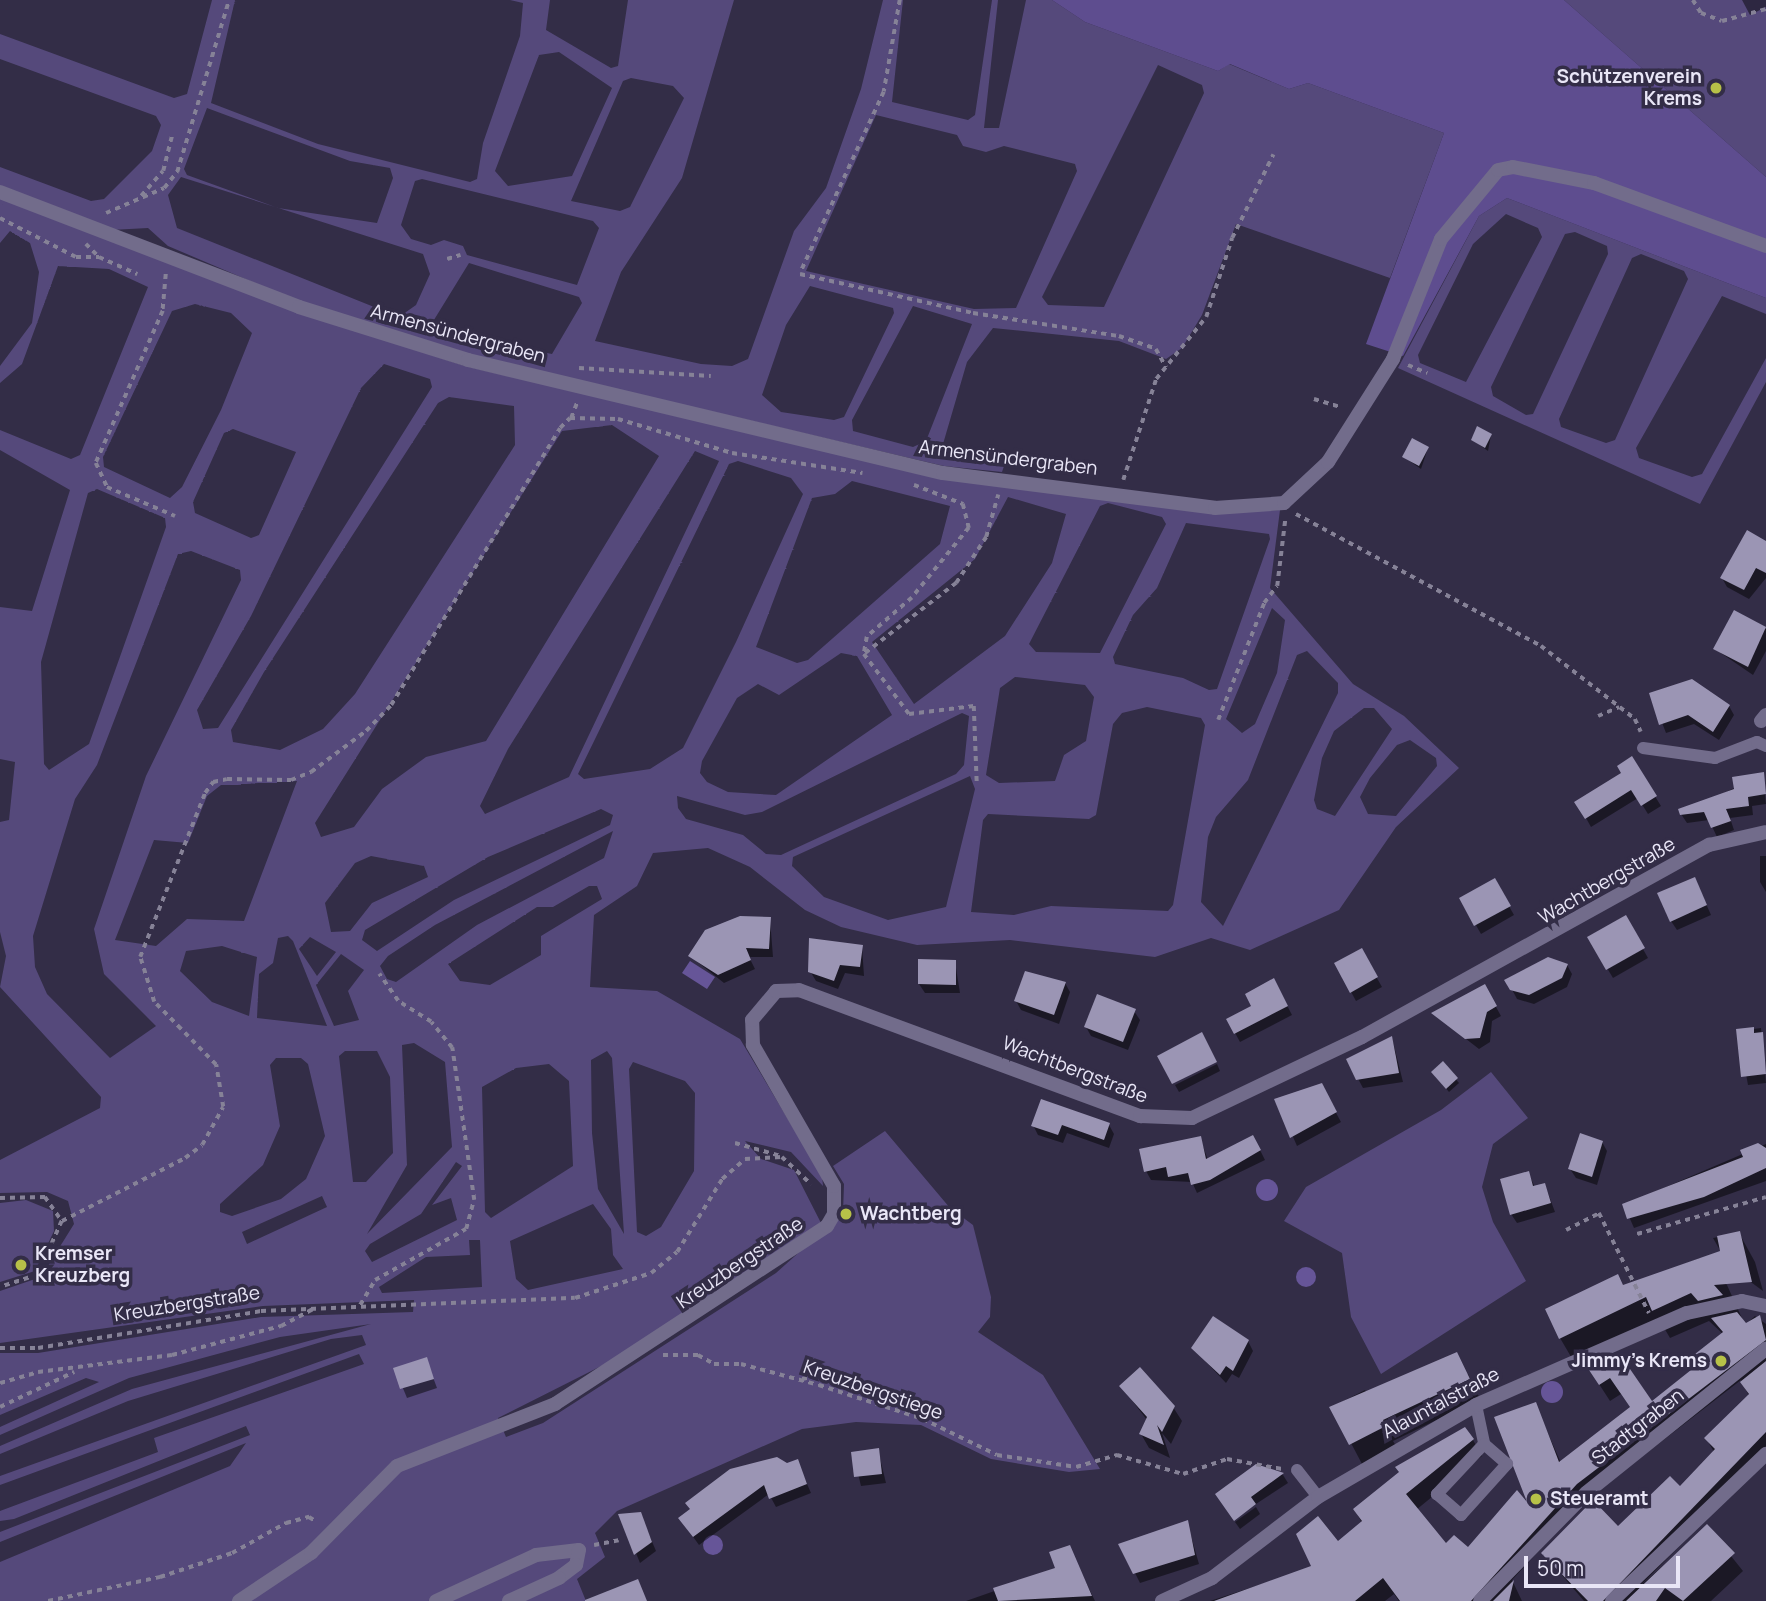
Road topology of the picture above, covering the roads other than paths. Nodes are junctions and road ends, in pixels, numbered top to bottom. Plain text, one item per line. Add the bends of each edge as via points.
1 (0, 192) edge
2 (1766, 246) edge
3 (1766, 746) edge
4 (1643, 748) road end
5 (1766, 832) edge
6 (834, 1214) joint
7 (1766, 1306) edge
8 (1766, 1349) edge
9 (1476, 1405) junction
10 (1484, 1444) junction
11 (1766, 1454) edge
12 (1294, 1471) road end
13 (1318, 1497) junction
14 (1167, 1600) edge
15 (239, 1601) edge
16 (436, 1601) edge
17 (509, 1601) edge
18 (1480, 1601) edge
19 (1612, 1601) edge

1 - 2 street, Armensündergraben via 392,338 557,381 931,470 1215,508 1284,503 1305,489 1394,359 1441,239 1498,170 1513,167 1594,183
3 - 4 lane via 1757,742 1715,758
5 - 6 street, Wachtbergstraße via 1709,845 1397,1018 1192,1118 1140,1116 799,990 776,991 752,1020 753,1045 834,1186
6 - 15 street, Kreuzbergstraße via 771,1267 555,1404 397,1466 311,1553
7 - 9 street, Alauntalstraße via 1742,1300 1687,1313
8 - 18 street, Stadtgraben via 1586,1493
9 - 10 lane
9 - 13 street, Alauntalstraße
10 - 10 lane via 1437,1494 1461,1515 1507,1464
11 - 19 street
12 - 13 lane
13 - 14 street, Alauntalstraße via 1212,1578
16 - 17 street via 536,1555 579,1550 576,1565 559,1578

